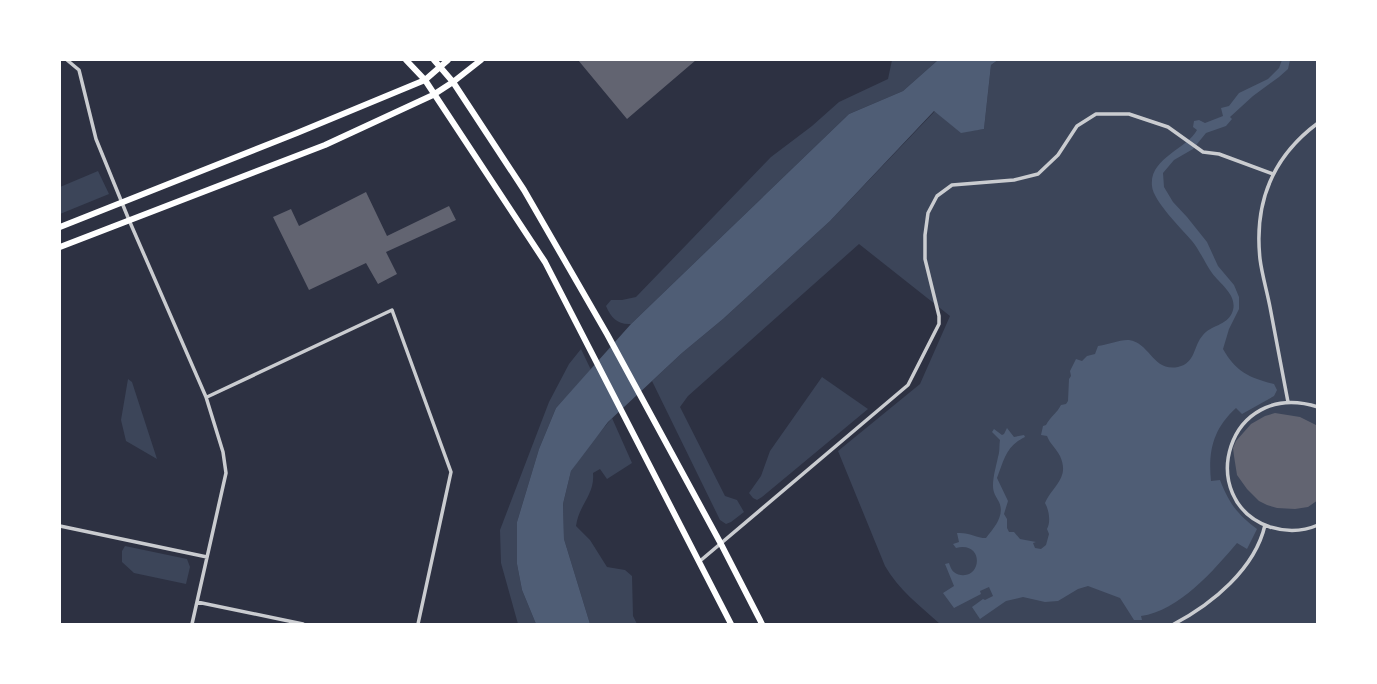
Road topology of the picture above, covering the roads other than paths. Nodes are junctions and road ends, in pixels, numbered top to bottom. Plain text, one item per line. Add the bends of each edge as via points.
1 (67, 60) edge
2 (406, 60) edge
3 (433, 60) edge
4 (448, 60) edge
5 (481, 60) edge
6 (439, 66) junction
7 (425, 80) junction
8 (453, 82) junction
9 (433, 94) junction
10 (1318, 123) edge
11 (1273, 174) junction
12 (122, 203) junction
13 (129, 220) junction
14 (60, 227) edge
15 (60, 247) edge
16 (206, 397) junction
17 (1288, 402) junction
18 (1318, 407) edge
19 (1265, 525) junction
20 (60, 526) edge
21 (1318, 526) edge
22 (721, 544) junction
23 (207, 557) junction
24 (699, 562) junction
25 (197, 602) junction
26 (192, 625) edge
27 (303, 625) edge
28 (418, 625) edge
29 (730, 625) edge
30 (762, 625) edge
31 (1174, 625) edge

1 - 12 street via 79,70 96,139
2 - 7 main road
3 - 6 main road
4 - 6 main road
5 - 8 main road
6 - 7 main road
6 - 8 main road
7 - 9 main road
7 - 12 main road
8 - 9 main road
8 - 22 main road via 524,190
9 - 13 main road via 325,145
9 - 24 main road via 545,262
10 - 11 street via 1304,133
11 - 17 street via 1260,217 1260,253
11 - 22 street via 1203,152 1168,127 1142,118 1096,114 1077,126 1058,155 1038,174 952,185 937,197 928,213 925,259 939,324 908,385
12 - 13 street
12 - 14 main road
13 - 15 main road
13 - 16 street
16 - 23 street via 226,473
16 - 28 street via 392,310 451,472
17 - 18 street
17 - 19 street via 1271,405 1249,418 1233,438 1228,455 1231,489 1239,504
19 - 21 street via 1295,531
19 - 31 street via 1252,558 1199,609
20 - 23 street
22 - 24 street
22 - 30 main road
23 - 25 street
24 - 29 main road
25 - 26 street
25 - 27 street

